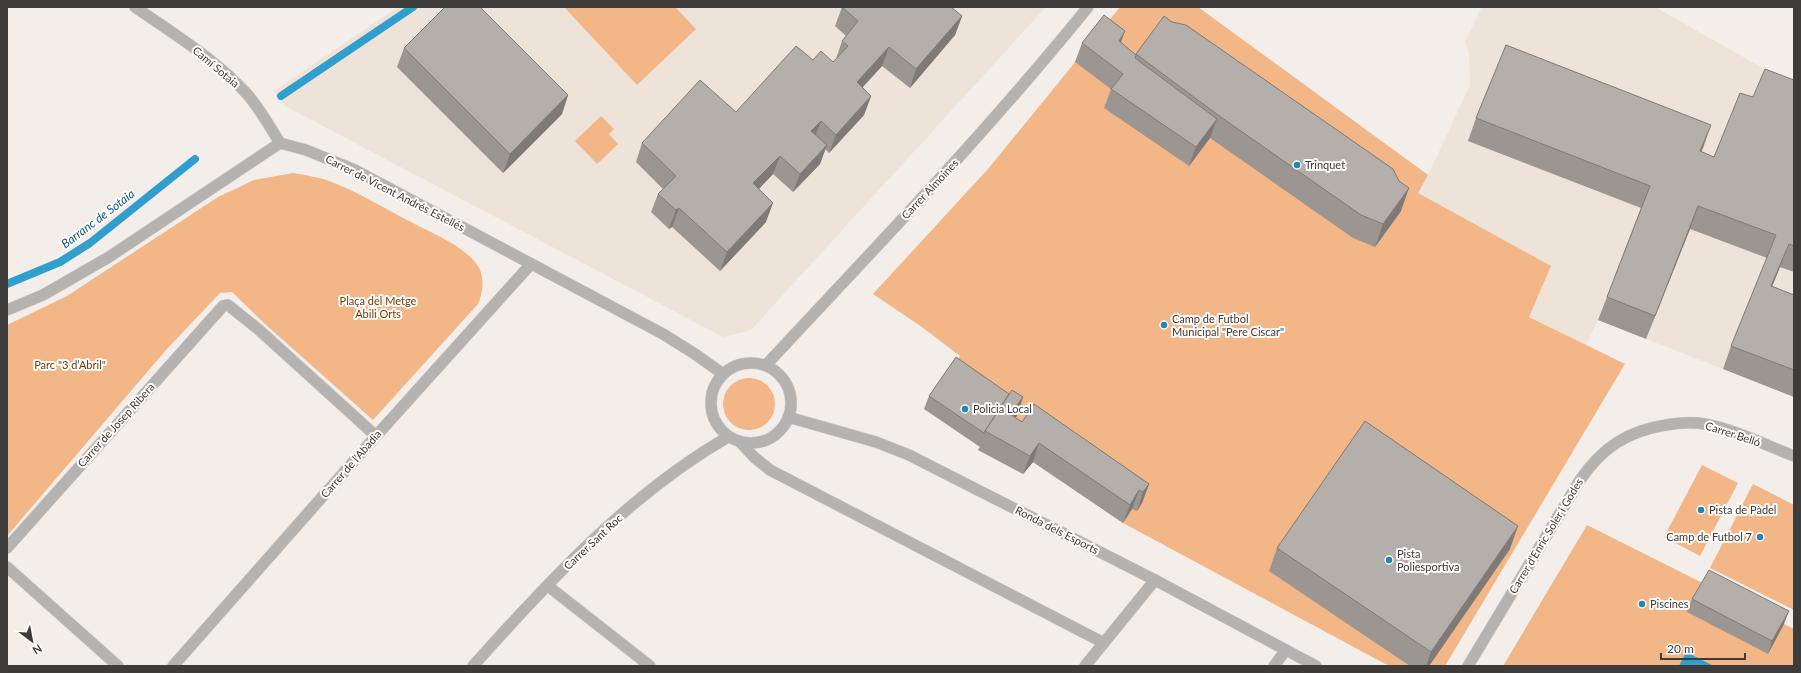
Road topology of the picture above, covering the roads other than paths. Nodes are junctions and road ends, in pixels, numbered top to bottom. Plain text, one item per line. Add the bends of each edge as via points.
1 (135, 7) edge
2 (1088, 7) edge
3 (280, 143) junction
4 (531, 264) junction
5 (7, 310) edge
6 (766, 365) junction
7 (723, 374) junction
8 (788, 417) junction
9 (1647, 428) joint
10 (376, 436) junction
11 (728, 437) junction
12 (740, 442) junction
13 (1794, 456) edge
14 (7, 548) edge
15 (7, 567) edge
16 (1155, 580) junction
17 (548, 586) junction
18 (1104, 643) junction
19 (1286, 650) junction
20 (118, 666) edge
21 (173, 666) edge
22 (473, 666) edge
23 (650, 666) edge
24 (1085, 666) edge
25 (1274, 666) edge
26 (1316, 666) edge
27 (1468, 666) edge

1 - 3 street, Camí Sotaia via 212,60 226,73 248,96
2 - 6 street, Carrer Almoines via 1037,70 961,156
3 - 4 street, Carrer de Vicent Andrés Estellés via 336,161
3 - 5 street via 109,257 43,295
4 - 7 street, Carrer de Vicent Andrés Estellés via 663,334
4 - 10 street, Carrer de l'Abadia
6 - 7 street via 753,362 739,364
6 - 8 street via 778,373 787,384 791,397 791,411
7 - 11 street via 711,392 710,404 712,417 719,429
8 - 12 street via 786,424 777,434 766,441 753,444
8 - 16 street, Ronda dels Esports via 876,442 909,456
9 - 13 street, Carrer Belló via 1704,424 1728,430
9 - 27 street, Carrer d'Enric Soler i Godes via 1622,438 1603,452 1589,467
10 - 14 street, Carrer de Josep Ribera via 258,329 228,306 219,310
10 - 21 street, Carrer de l'Abadia
11 - 12 street
11 - 17 street, Carrer Sant Roc via 684,464 611,523
12 - 18 street via 770,470
15 - 20 street
16 - 18 street
16 - 19 street, Ronda dels Esports
17 - 22 street, Carrer Sant Roc
17 - 23 street
18 - 24 street
19 - 25 street
19 - 26 street, Ronda dels Esports

